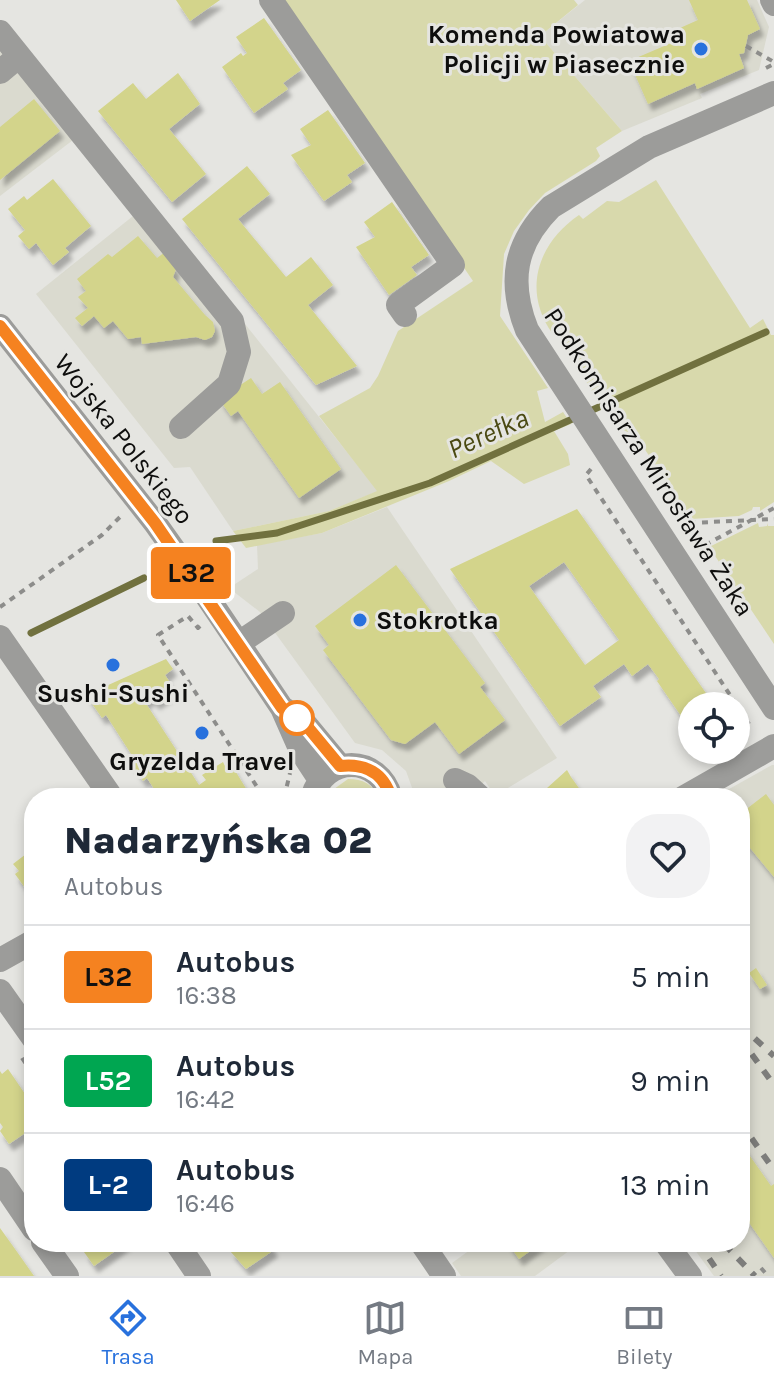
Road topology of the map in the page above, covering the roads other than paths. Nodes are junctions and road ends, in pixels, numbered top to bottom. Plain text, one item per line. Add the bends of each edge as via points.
1 (271, 0) edge
2 (0, 32) edge
3 (19, 56) junction
4 (0, 72) edge
5 (774, 93) edge
6 (405, 315) dead end
7 (0, 326) edge
8 (181, 427) dead end
9 (283, 613) dead end
10 (239, 643) junction
11 (6, 645) edge
12 (774, 708) edge
13 (774, 746) edge
14 (455, 780) dead end
15 (324, 781) edge
16 (105, 788) edge
17 (388, 788) edge
18 (466, 788) edge
19 (700, 788) edge
20 (24, 947) edge
21 (0, 960) edge
22 (0, 991) edge
23 (24, 1025) edge
24 (0, 1179) edge
25 (24, 1214) edge
26 (50, 1252) edge
27 (183, 1252) edge
28 (428, 1252) edge
29 (672, 1252) edge
30 (67, 1276) edge
31 (199, 1276) edge
32 (444, 1276) edge
33 (690, 1276) edge

1 - 6 street via 453,265 398,305
2 - 3 street
3 - 4 street
3 - 8 street via 232,321 239,352 229,384
5 - 12 street, Podkomisarza Mirosława Żaka via 649,147 551,207 531,230 517,263 517,296 527,330
7 - 10 street, Wojska Polskiego via 155,523
9 - 10 street
10 - 15 street, Wojska Polskiego
11 - 16 street
13 - 19 street
14 - 18 street
15 - 17 street via 354,765 380,776
20 - 21 street
22 - 23 street
24 - 25 street
26 - 30 street
27 - 31 street
28 - 32 street
29 - 33 street

